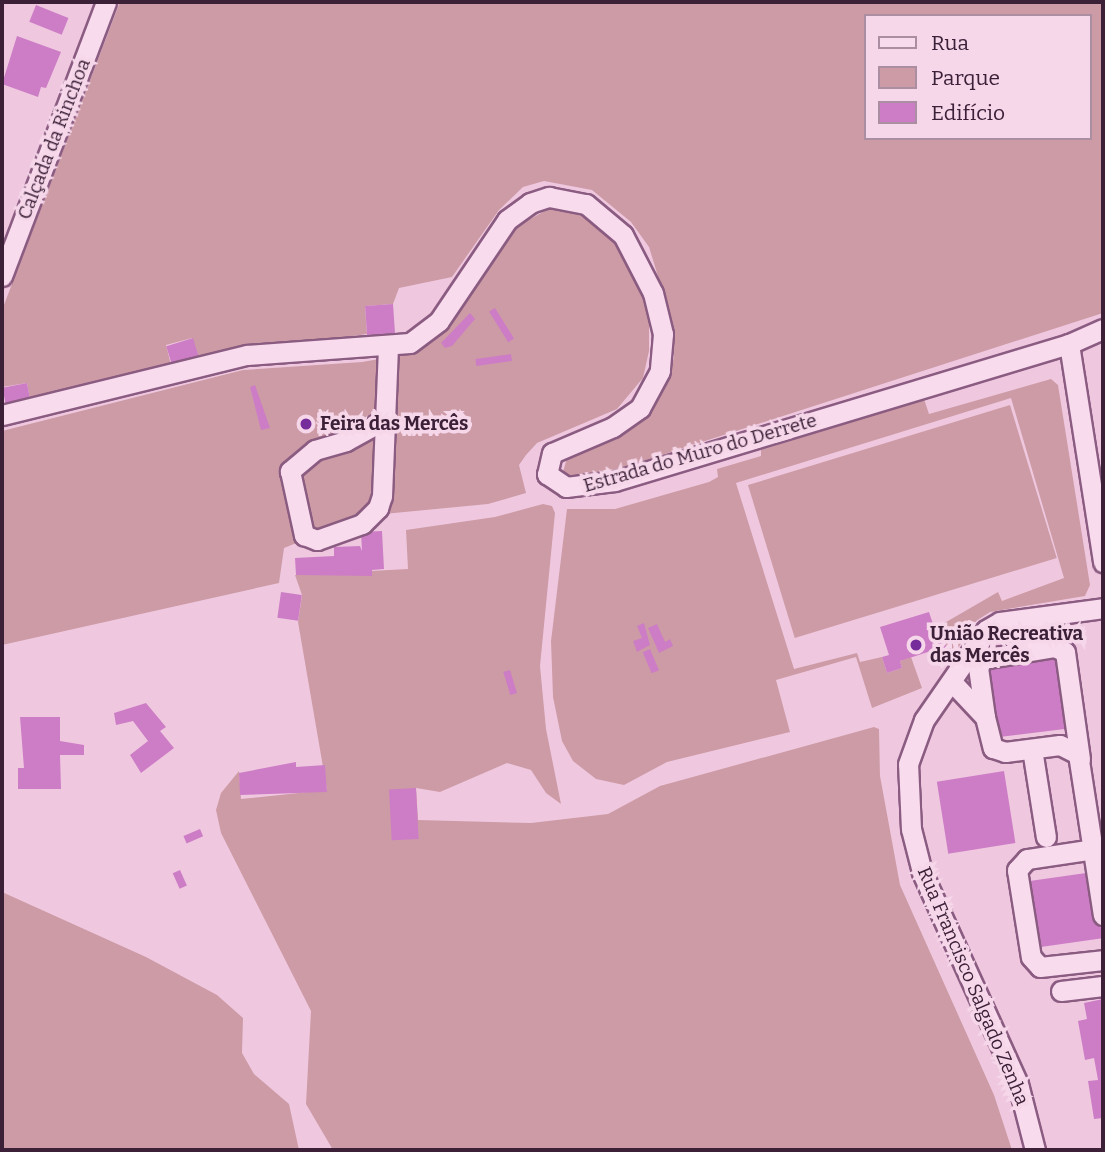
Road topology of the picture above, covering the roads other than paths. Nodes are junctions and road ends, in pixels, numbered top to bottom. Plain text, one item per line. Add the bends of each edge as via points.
1 (106, 2) edge
2 (2, 276) edge
3 (1103, 329) edge
4 (1069, 344) junction
5 (388, 346) junction
6 (2, 415) edge
7 (384, 420) junction
8 (1100, 519) edge
9 (1103, 562) edge
10 (1103, 608) edge
11 (952, 682) junction
12 (985, 716) junction
13 (1032, 748) junction
14 (1080, 759) junction
15 (1046, 837) dead end
16 (1094, 849) junction
17 (1103, 915) edge
18 (1103, 960) edge
19 (1103, 986) edge
20 (1061, 991) dead end
21 (1035, 1150) edge

1 - 2 street, Calçada da Rinchoa
3 - 4 street
4 - 5 street, Estrada do Muro do Derrete via 615,481 576,489 557,485 547,474 552,453 613,427 640,408 654,388 663,353 656,303 623,235 593,208 559,197 540,199 518,210 439,321 410,343
4 - 8 street
5 - 6 street, Estrada do Muro do Derrete via 247,355
5 - 7 street
7 - 7 street via 382,496 371,519 317,540 304,535 290,471 315,450 346,441
8 - 9 street
10 - 11 street, Rua Francisco Salgado Zenha via 995,624 982,635
11 - 12 street
11 - 21 street, Rua Francisco Salgado Zenha via 911,747 906,782 911,829 922,872 1021,1093
12 - 13 street via 993,748 1005,752
12 - 14 street via 978,667 983,659 1055,648 1065,652
13 - 14 street via 1060,746
13 - 15 street
14 - 16 street
16 - 17 street
16 - 18 street via 1027,859 1017,870 1031,957 1040,967
19 - 20 street

